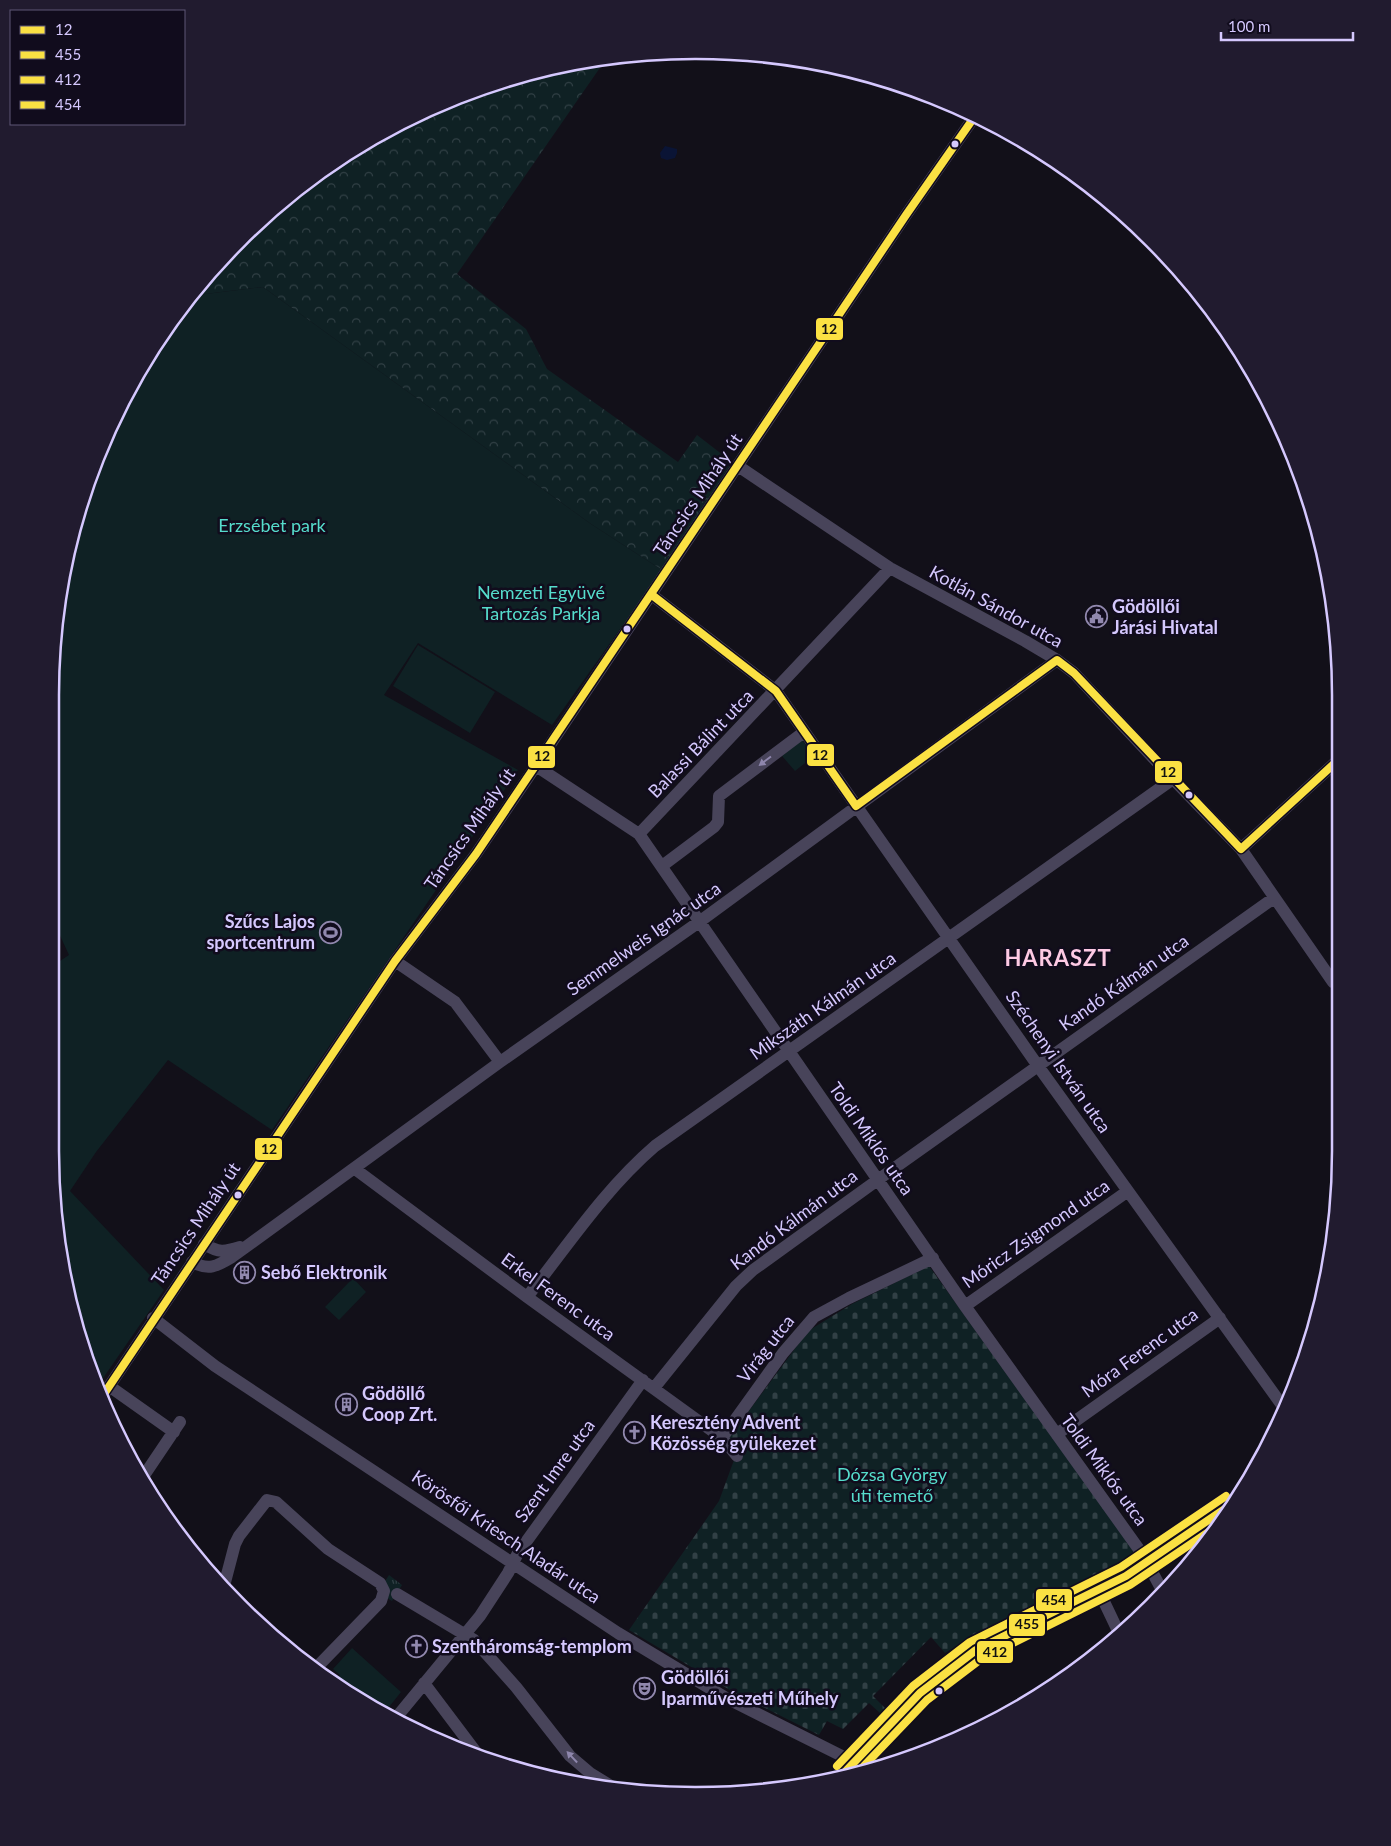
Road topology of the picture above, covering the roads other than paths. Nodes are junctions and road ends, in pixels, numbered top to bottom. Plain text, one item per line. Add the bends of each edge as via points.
1 (971, 121) edge
2 (738, 466) junction
3 (890, 568) junction
4 (652, 595) junction
5 (1057, 660) junction
6 (776, 691) junction
7 (804, 732) junction
8 (536, 766) junction
9 (1332, 766) edge
10 (1173, 779) junction
11 (856, 806) junction
12 (639, 834) junction
13 (1241, 849) junction
14 (662, 866) junction
15 (1274, 898) junction
16 (700, 922) junction
17 (949, 939) junction
18 (395, 961) junction
19 (1332, 982) dead end
20 (788, 1052) junction
21 (500, 1062) junction
22 (1038, 1066) junction
23 (355, 1169) junction
24 (879, 1179) junction
25 (1128, 1191) junction
26 (204, 1244) junction
27 (250, 1244) junction
28 (933, 1258) junction
29 (192, 1262) junction
30 (528, 1297) junction
31 (965, 1306) junction
32 (153, 1318) junction
33 (1220, 1318) junction
34 (642, 1380) junction
35 (654, 1388) junction
36 (106, 1390) edge
37 (1280, 1403) edge
38 (1057, 1434) junction
39 (722, 1438) junction
40 (736, 1456) dead end
41 (146, 1472) edge
42 (1218, 1514) edge
43 (513, 1562) junction
44 (1148, 1563) junction
45 (226, 1580) edge
46 (1159, 1586) edge
47 (1099, 1591) junction
48 (397, 1594) dead end
49 (1116, 1628) edge
50 (466, 1634) junction
51 (320, 1664) edge
52 (424, 1683) junction
53 (400, 1714) edge
54 (471, 1746) edge
55 (855, 1767) edge
56 (852, 1768) edge
57 (602, 1780) edge

1 - 2 street, Táncsics Mihály út
2 - 3 street, Kotlán Sándor utca
2 - 4 street, Táncsics Mihály út
3 - 5 street, Kotlán Sándor utca
3 - 6 street, Balassi Bálint utca
4 - 6 street, Széchenyi István utca
4 - 8 street, Táncsics Mihály út
5 - 10 street, Kotlán Sándor utca via 1074,673
5 - 11 street, Semmelweis Ignác utca
6 - 7 street, Széchenyi István utca
6 - 12 street, Balassi Bálint utca
7 - 11 street, Széchenyi István utca
7 -> 14 street via 719,796 718,822 714,827
8 - 12 street, Toldi Miklós utca
8 - 18 street, Táncsics Mihály út via 476,854
9 - 13 street
10 - 13 street, Kotlán Sándor utca
10 - 17 street, Mikszáth Kálmán utca
11 - 16 street, Semmelweis Ignác utca
11 - 17 street, Széchenyi István utca
12 - 14 street, Toldi Miklós utca
13 - 15 street, Kotlán Sándor utca
14 - 16 street, Toldi Miklós utca
15 - 19 street, Kotlán Sándor utca
15 - 22 street, Kandó Kálmán utca
16 - 20 street, Toldi Miklós utca
16 - 21 street, Semmelweis Ignác utca
17 - 20 street, Mikszáth Kálmán utca
17 - 22 street, Széchenyi István utca
18 - 21 street via 455,1002
18 - 26 street, Táncsics Mihály út
20 - 24 street, Toldi Miklós utca
20 - 30 street, Mikszáth Kálmán utca via 633,1165
21 - 23 street, Semmelweis Ignác utca
22 - 24 street, Kandó Kálmán utca
22 - 25 street, Széchenyi István utca
23 - 27 street, Semmelweis Ignác utca
23 - 30 street, Erkel Ferenc utca
24 - 28 street, Toldi Miklós utca
24 - 35 street, Kandó Kálmán utca via 745,1277
25 - 31 street, Móricz Zsigmond utca
25 - 33 street, Széchenyi István utca
26 - 27 street, Semmelweis Ignác utca via 221,1252
26 - 29 street, Táncsics Mihály út
27 - 29 street, Semmelweis Ignác utca via 213,1266 202,1267
28 - 31 street, Toldi Miklós utca
28 - 39 street, Virág utca via 814,1317 783,1353
29 - 32 street, Táncsics Mihály út
30 - 34 street, Erkel Ferenc utca
31 - 38 street, Toldi Miklós utca
32 - 36 street, Táncsics Mihály út
32 - 43 street, Körösfői Kriesch Aladár utca via 215,1366
33 - 37 street, Széchenyi István utca
33 - 38 street, Móra Ferenc utca
34 - 35 street, Erkel Ferenc utca
34 - 43 street, Szent Imre utca
35 - 39 street, Erkel Ferenc utca
36 - 41 street, Táncsics Mihály út via 177,1427
38 - 44 street, Toldi Miklós utca
39 - 40 street, Erkel Ferenc utca
42 - 44 main road
43 - 50 street, Szent Imre utca
43 - 56 street, Körösfői Kriesch Aladár utca via 660,1659 726,1698 844,1757
44 - 46 street, Toldi Miklós utca
44 - 47 main road
45 - 51 street via 239,1536 267,1500 276,1502 328,1549 380,1583 384,1591 381,1602
47 - 49 street
47 - 55 main road via 976,1650 957,1663 920,1693
48 - 50 street
50 - 52 street, Szent Imre utca
57 -> 50 street via 570,1756 516,1688
52 - 53 street, Szent Imre utca
52 - 54 street

